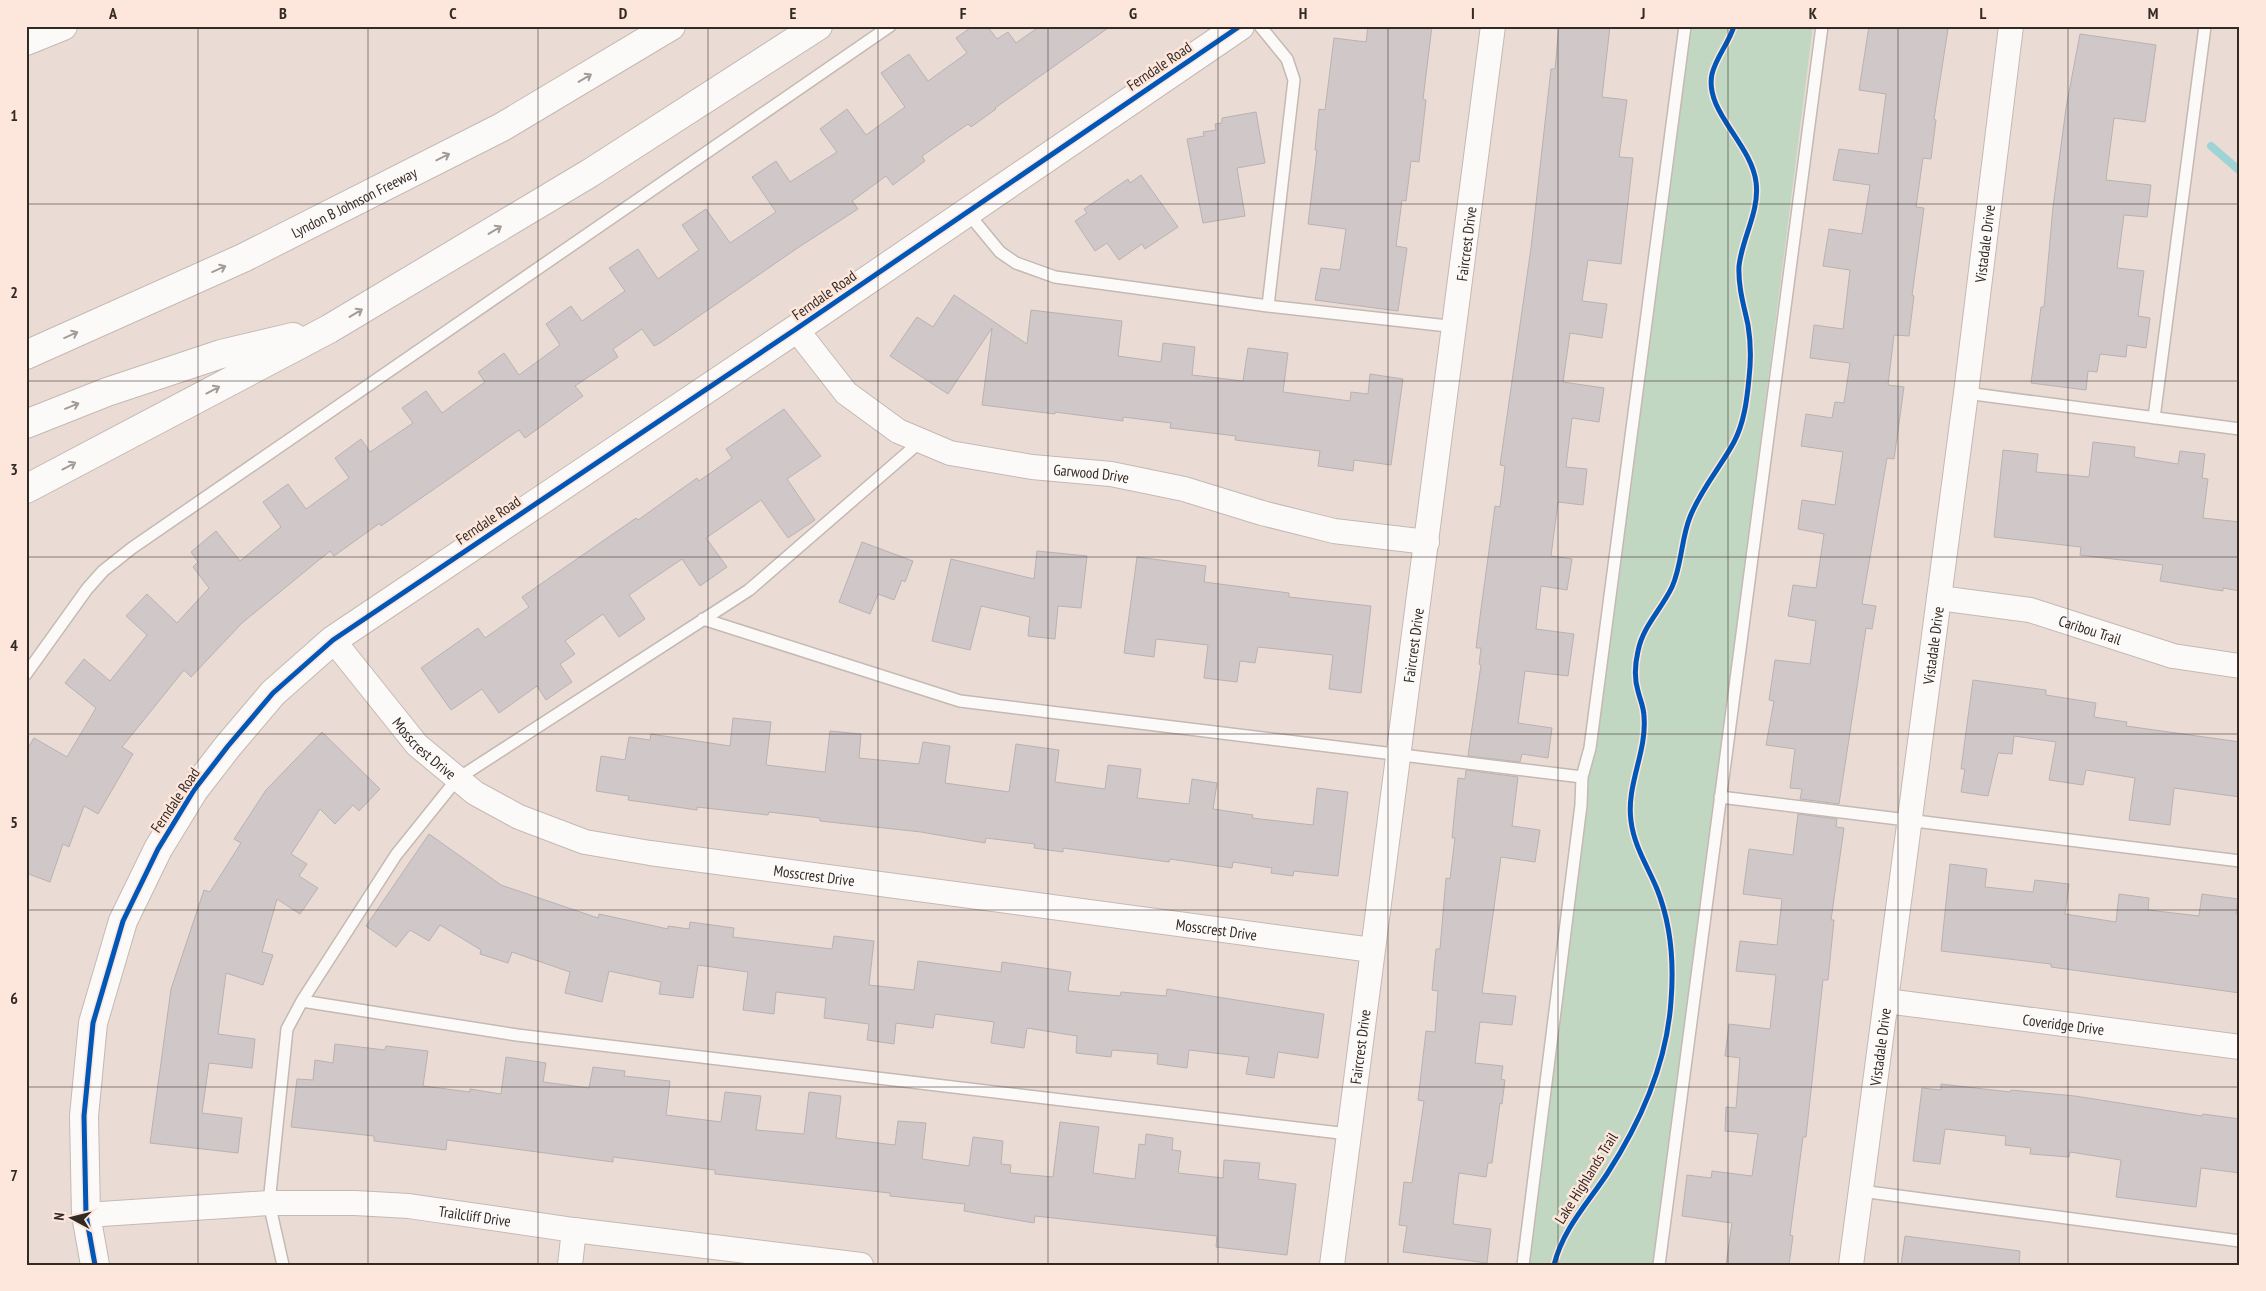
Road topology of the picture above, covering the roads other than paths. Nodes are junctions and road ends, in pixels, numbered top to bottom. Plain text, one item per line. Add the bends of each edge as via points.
1 (63, 26) edge
2 (671, 26) edge
3 (818, 26) edge
4 (890, 26) edge
5 (1240, 26) edge
6 (1260, 26) edge
7 (1493, 26) edge
8 (1685, 26) edge
9 (1822, 26) edge
10 (2011, 26) edge
11 (2205, 26) edge
12 (26, 41) edge
13 (967, 212) junction
14 (1268, 306) junction
15 (1457, 327) junction
16 (329, 329) junction
17 (796, 329) junction
18 (26, 355) edge
19 (1966, 393) junction
20 (2154, 418) junction
21 (26, 424) edge
22 (2240, 429) edge
23 (921, 441) junction
24 (26, 489) edge
25 (1427, 542) junction
26 (1939, 598) junction
27 (704, 619) junction
28 (333, 640) junction
29 (2240, 666) edge
30 (26, 674) edge
31 (1399, 755) junction
32 (1582, 777) junction
33 (458, 779) junction
34 (1720, 796) junction
35 (1910, 819) junction
36 (2240, 861) edge
37 (1372, 950) junction
38 (302, 1001) junction
39 (1886, 1001) junction
40 (2240, 1047) edge
41 (1348, 1134) junction
42 (1861, 1191) junction
43 (269, 1203) junction
44 (86, 1215) junction
45 (574, 1230) junction
46 (2240, 1241) edge
47 (771, 1259) edge
48 (95, 1265) edge
49 (283, 1265) edge
50 (570, 1265) edge
51 (861, 1265) edge
52 (1332, 1265) edge
53 (1523, 1265) edge
54 (1659, 1265) edge
55 (1851, 1265) edge

1 - 12 main road
18 -> 2 main road, Lyndon B Johnson Freeway via 243,258 502,127
16 -> 3 main road via 590,173
4 - 30 lane via 132,548 86,589
5 - 13 main road, Ferndale Road
6 - 14 lane via 1287,60 1294,80
7 - 15 street, Faircrest Drive
8 - 32 lane via 1591,738
9 - 34 lane
10 - 19 street, Vistadale Drive
11 - 20 lane
13 - 14 lane via 1000,252 1016,263 1055,277
13 - 17 main road, Ferndale Road
14 - 15 lane
15 - 25 street, Faircrest Drive
21 -> 16 main road via 107,392 221,354
24 -> 16 main road
17 - 23 street, Garwood Drive via 846,393 898,431
17 - 28 main road, Ferndale Road
19 - 20 lane
19 - 26 street, Vistadale Drive
20 - 22 lane
23 - 25 street, Garwood Drive via 950,453 1032,467 1111,474 1184,489 1334,531
23 - 27 lane via 749,590
25 - 31 street, Faircrest Drive
26 - 29 street, Caribou Trail via 2030,610 2173,656
26 - 35 street, Vistadale Drive
27 - 31 lane via 960,701
27 - 33 lane
28 - 33 street, Mosscrest Drive via 417,745
28 - 44 main road, Ferndale Road via 273,693 194,790 158,849 123,921 93,1023 84,1116
31 - 32 lane
31 - 37 street, Faircrest Drive
32 - 53 lane
33 - 37 street, Mosscrest Drive via 475,793 519,817 585,842
33 - 38 lane via 396,855
34 - 35 lane
34 - 54 lane
35 - 36 lane
35 - 39 street, Vistadale Drive
37 - 41 street, Faircrest Drive
38 - 41 lane via 517,1035
38 - 43 lane via 286,1029
39 - 40 street, Coveridge Drive
39 - 42 street, Vistadale Drive
41 - 52 street, Faircrest Drive
42 - 46 lane
42 - 55 street, Vistadale Drive
43 - 44 street, Trailcliff Drive
43 - 45 street, Trailcliff Drive via 409,1206
43 - 49 lane
44 - 48 main road, Ferndale Road
45 - 47 street, Trailcliff Drive
45 - 50 street
47 - 51 street, Trailcliff Drive

